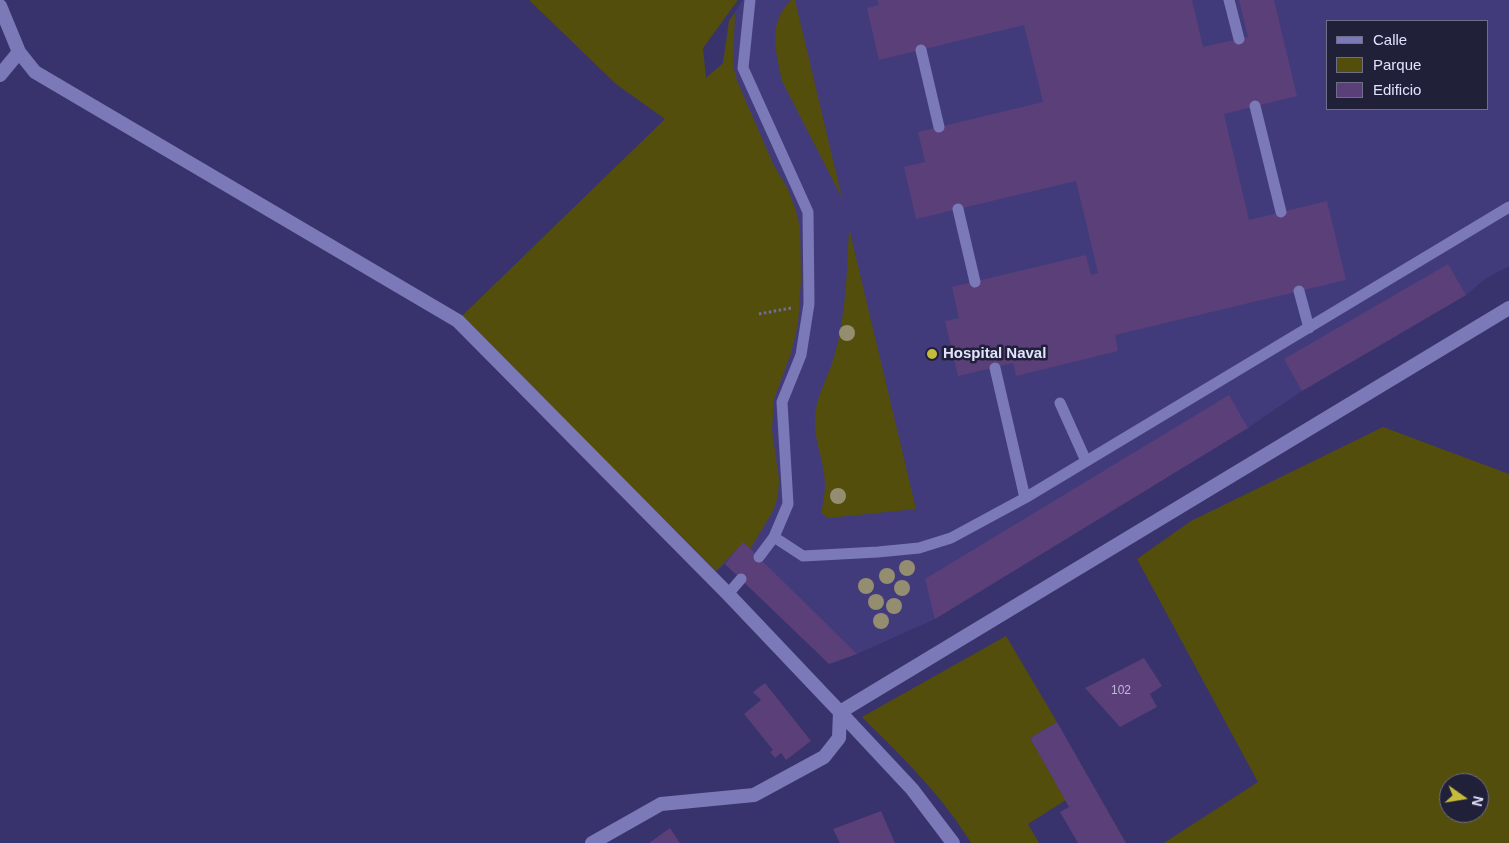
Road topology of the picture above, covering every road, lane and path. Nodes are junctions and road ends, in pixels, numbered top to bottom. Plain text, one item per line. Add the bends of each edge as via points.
1 (750, 0) edge
2 (1230, 0) edge
3 (0, 6) edge
4 (1239, 39) dead end
5 (920, 50) dead end
6 (19, 52) junction
7 (0, 75) edge
8 (1255, 106) dead end
9 (939, 127) dead end
10 (1509, 207) edge
11 (958, 210) dead end
12 (1281, 212) dead end
13 (975, 282) dead end
14 (1299, 291) dead end
15 (809, 304) junction
16 (1509, 308) edge
17 (758, 314) dead end
18 (1308, 328) junction
19 (995, 368) dead end
20 (1060, 403) dead end
21 (1086, 461) junction
22 (1025, 498) junction
23 (774, 537) junction
24 (758, 557) dead end
25 (741, 579) dead end
26 (728, 594) junction
27 (840, 712) junction
28 (592, 843) edge
29 (953, 843) edge

1 - 15 lane via 743,68 808,212
2 - 4 lane
3 - 6 street
5 - 9 lane
6 - 7 street
6 - 26 street via 35,72 458,321
8 - 12 lane
10 - 18 lane
11 - 13 lane
14 - 18 lane
15 - 17 path
15 - 23 lane via 801,355 782,402 788,504
16 - 27 street
18 - 21 lane
19 - 22 lane
20 - 21 lane
21 - 22 lane
22 - 23 lane via 951,538 919,548 803,556
23 - 24 lane
25 - 26 lane
26 - 27 street
27 - 28 street via 840,738 824,757 754,795 661,804
27 - 29 street via 912,789

